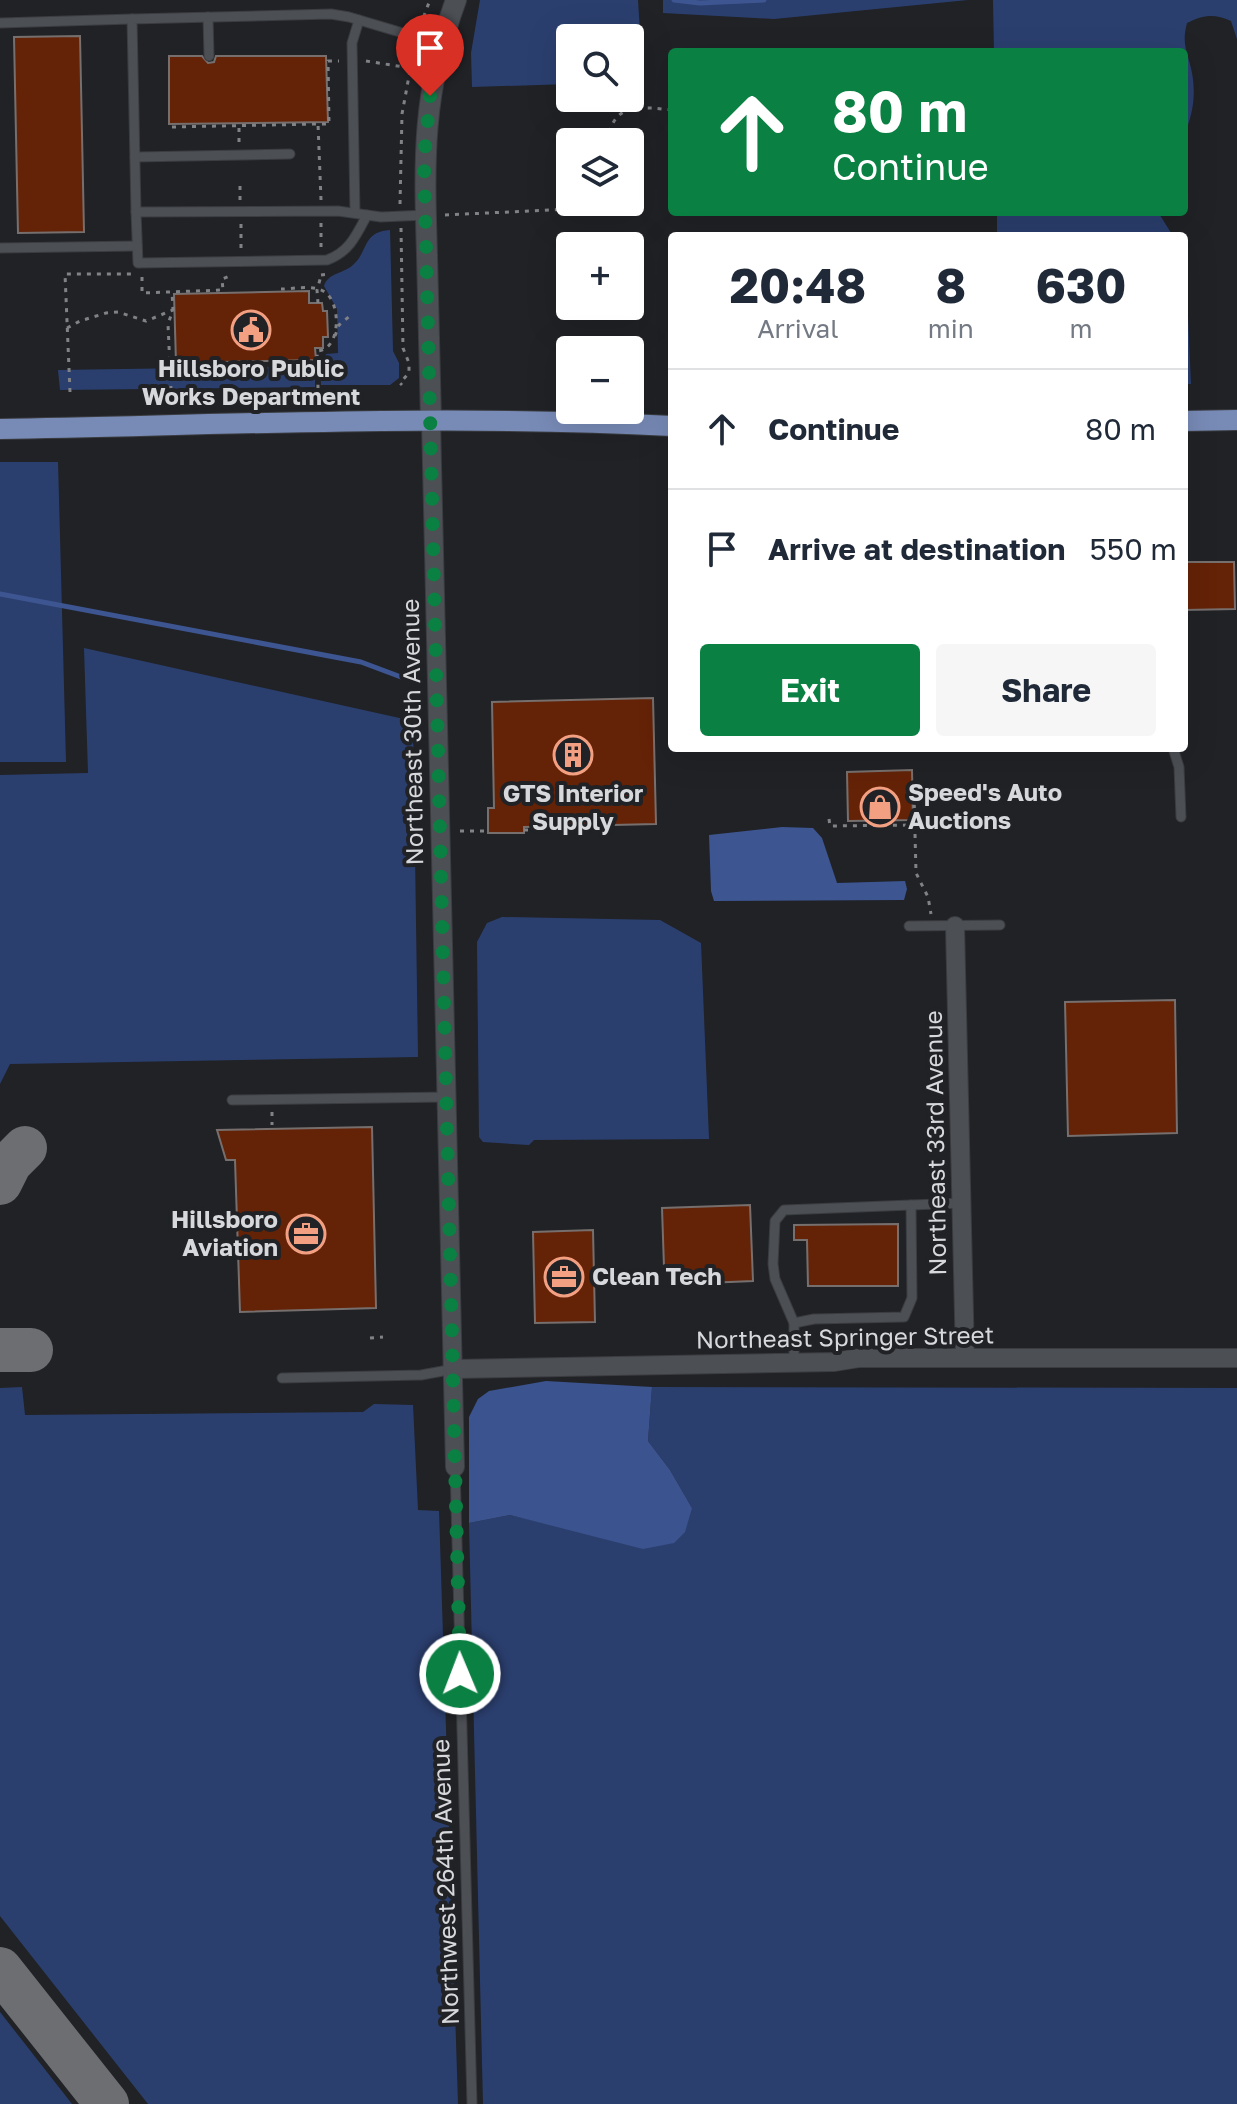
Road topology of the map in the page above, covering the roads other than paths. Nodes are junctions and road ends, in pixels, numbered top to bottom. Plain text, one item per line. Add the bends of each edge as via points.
1 (456, 0) edge
2 (208, 17) junction
3 (132, 19) junction
4 (359, 20) junction
5 (0, 23) edge
6 (440, 44) junction
7 (209, 56) dead end
8 (290, 154) dead end
9 (135, 157) junction
10 (136, 212) junction
11 (355, 213) junction
12 (367, 215) junction
13 (436, 215) junction
14 (137, 246) junction
15 (0, 248) edge
16 (1237, 420) edge
17 (431, 421) junction
18 (1188, 421) edge
19 (668, 426) edge
20 (0, 429) edge
21 (1174, 752) edge
22 (1181, 817) dead end
23 (1000, 925) dead end
24 (909, 926) dead end
25 (955, 926) junction
26 (448, 1097) junction
27 (232, 1100) dead end
28 (962, 1203) junction
29 (911, 1205) junction
30 (794, 1323) junction
31 (965, 1358) junction
32 (1237, 1358) edge
33 (794, 1363) junction
34 (454, 1369) junction
35 (282, 1378) dead end
36 (455, 1467) joint
37 (472, 2104) edge

1 - 6 street, Northeast 30th Avenue
2 - 3 lane
2 - 4 lane via 331,14
2 - 7 lane
3 - 5 lane
3 - 9 lane
4 - 6 lane
4 - 11 lane via 352,43
6 - 13 street, Northeast 30th Avenue via 426,116
8 - 9 lane
9 - 10 lane
10 - 11 lane
10 - 14 lane
11 - 12 lane
12 - 13 lane
12 - 14 lane via 342,254 327,260 138,263
13 - 17 street, Northeast 30th Avenue
14 - 15 lane
16 - 18 main road
17 - 19 main road
17 - 20 main road
17 - 26 street, Northeast 30th Avenue
21 - 22 lane
23 - 25 lane
24 - 25 lane
25 - 28 street, Northeast 33rd Avenue
26 - 27 lane
26 - 34 street, Northeast 30th Avenue
28 - 29 lane
28 - 31 street, Northeast 33rd Avenue
29 - 30 lane via 912,1298 904,1317
29 - 30 lane via 784,1210 775,1221 773,1264
30 - 33 lane
31 - 32 street, Northeast Springer Street
31 - 33 street, Northeast Springer Street
33 - 34 street, Northeast Springer Street
34 - 35 lane via 421,1375
34 - 36 street, Northeast 30th Avenue
36 - 37 lane, Northwest 264th Avenue

